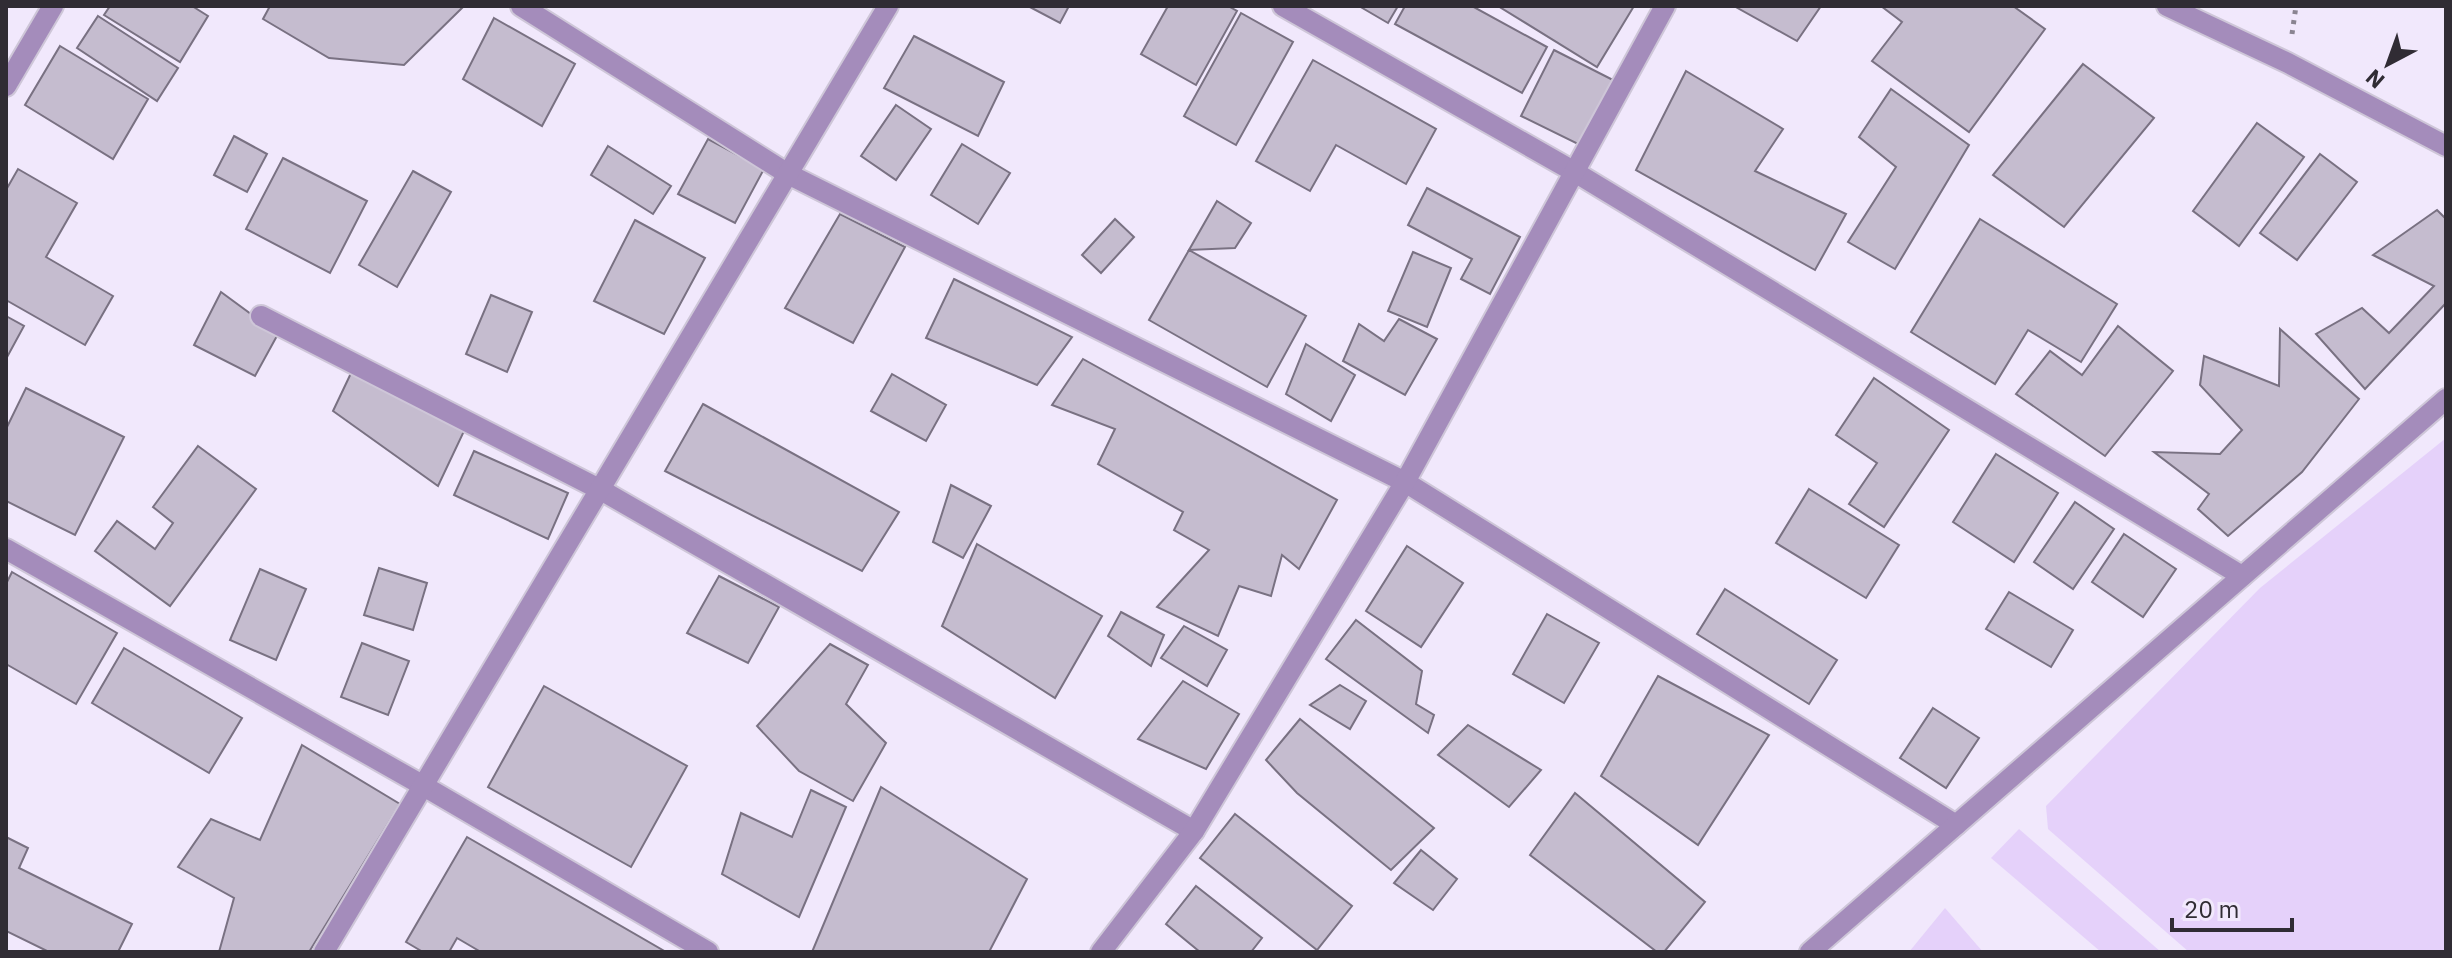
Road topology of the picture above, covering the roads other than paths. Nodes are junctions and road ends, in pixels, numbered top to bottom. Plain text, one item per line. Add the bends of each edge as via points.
1 (53, 6) edge
2 (521, 6) edge
3 (888, 6) edge
4 (1283, 6) edge
5 (1665, 6) edge
6 (2167, 6) edge
7 (6, 86) edge
8 (2446, 146) edge
9 (1573, 171) junction
10 (788, 174) junction
11 (261, 316) dead end
12 (2446, 399) edge
13 (1405, 482) junction
14 (601, 490) junction
15 (6, 549) edge
16 (2242, 576) junction
17 (422, 785) junction
18 (1956, 825) junction
19 (1194, 831) junction
20 (324, 952) edge
21 (708, 952) edge
22 (1101, 952) edge
23 (1810, 952) edge

1 - 7 street
2 - 10 street
3 - 10 street
4 - 9 street
5 - 9 street
6 - 8 street
9 - 13 street
9 - 16 street
10 - 13 street
10 - 14 street
11 - 14 street
12 - 16 street
13 - 18 street
13 - 19 street
14 - 17 street
14 - 19 street
15 - 17 street
16 - 18 street
17 - 20 street
17 - 21 street
18 - 23 street
19 - 22 street

